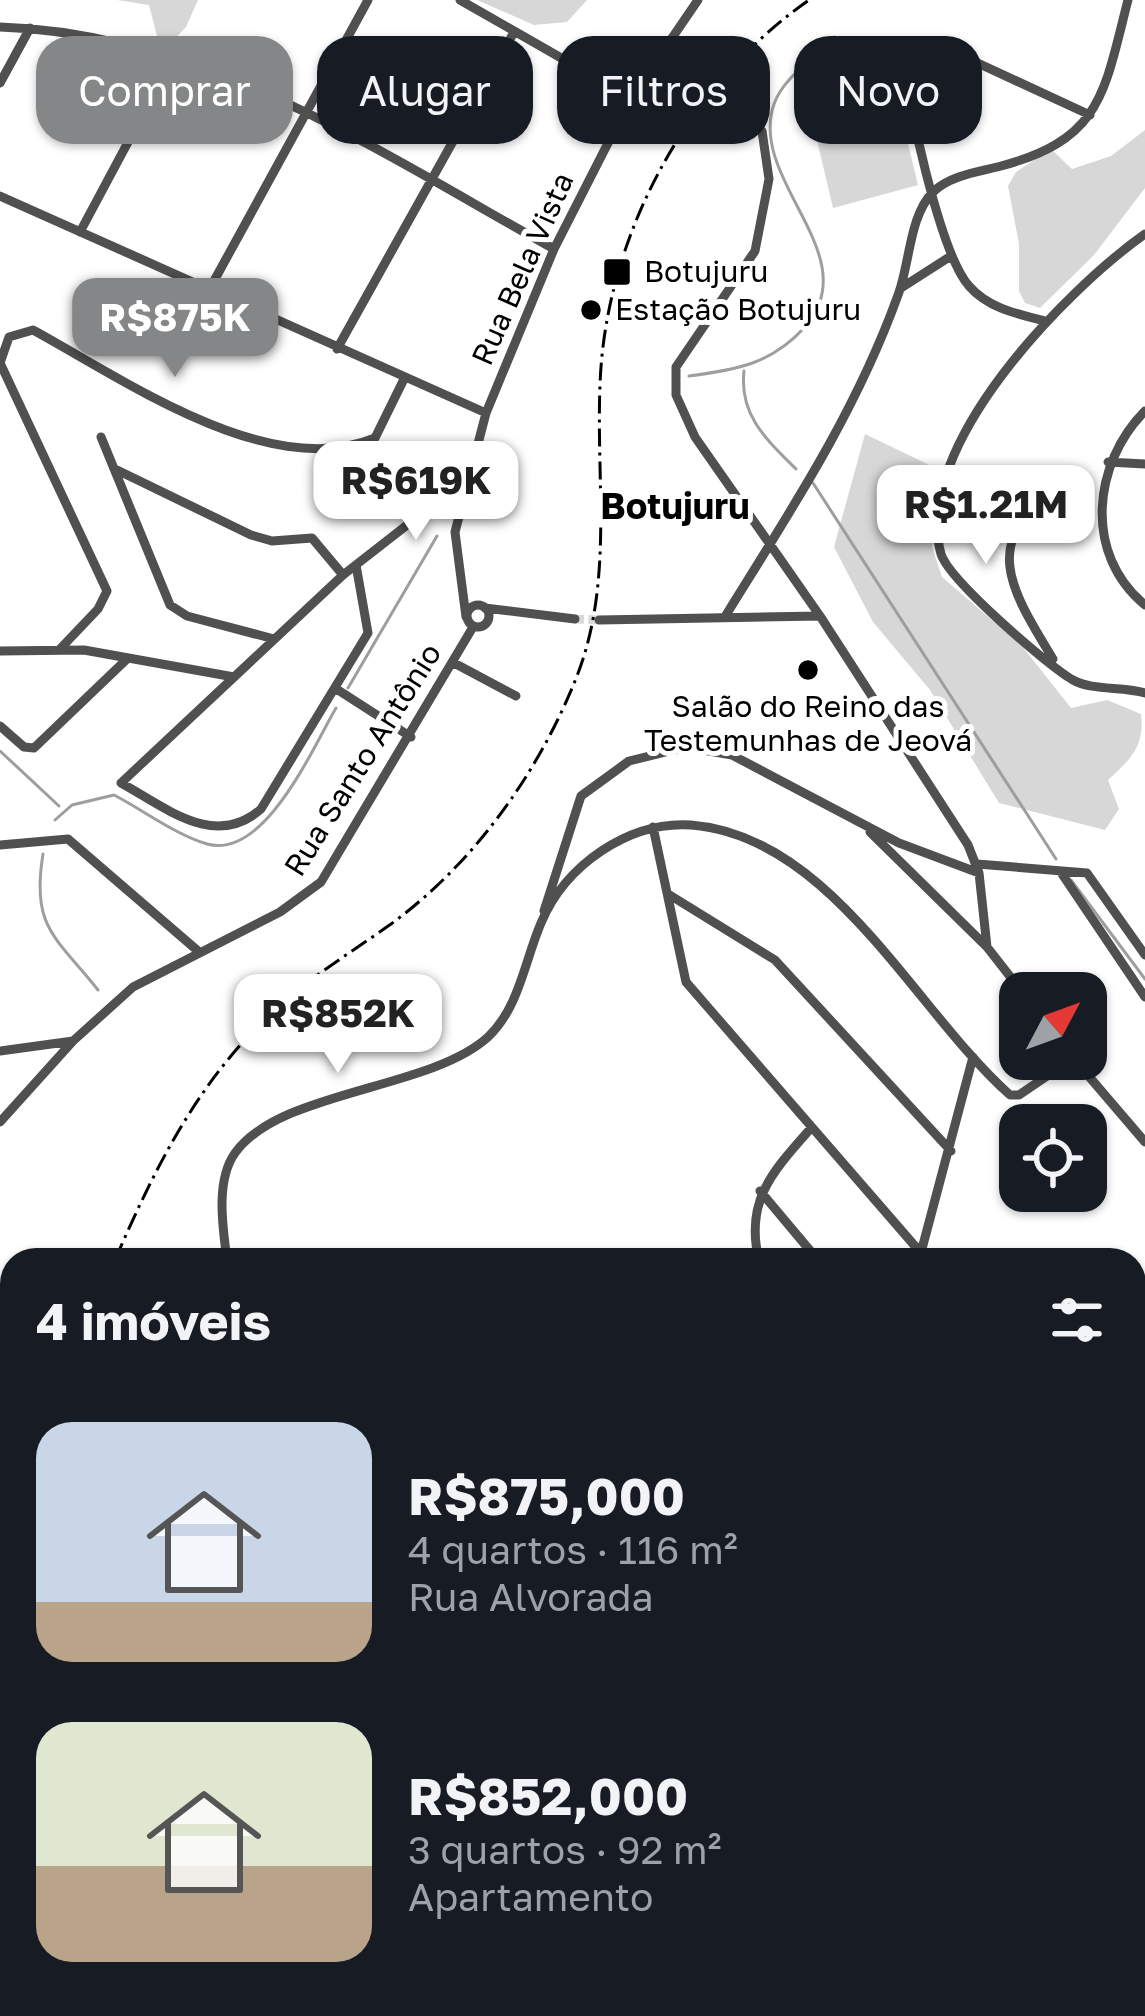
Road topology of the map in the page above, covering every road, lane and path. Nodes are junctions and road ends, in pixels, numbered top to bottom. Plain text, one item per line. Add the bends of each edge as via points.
1 (368, 0) edge
2 (460, 0) edge
3 (698, 0) edge
4 (1128, 0) edge
5 (0, 27) edge
6 (30, 28) junction
7 (514, 32) junction
8 (86, 36) edge
9 (673, 36) edge
10 (557, 56) edge
11 (0, 83) edge
12 (293, 106) edge
13 (303, 110) junction
14 (1090, 116) junction
15 (127, 144) edge
16 (608, 144) edge
17 (764, 144) edge
18 (433, 182) junction
19 (934, 191) junction
20 (0, 196) edge
21 (80, 232) junction
22 (1145, 234) edge
23 (554, 249) junction
24 (951, 256) junction
25 (901, 288) junction
26 (209, 290) junction
27 (1045, 320) junction
28 (337, 350) junction
29 (404, 379) junction
30 (1145, 411) edge
31 (485, 413) junction
32 (101, 437) dead end
33 (1108, 462) junction
34 (1145, 464) edge
35 (117, 470) junction
36 (466, 479) junction
37 (1060, 495) dead end
38 (769, 544) junction
39 (356, 565) junction
40 (343, 575) junction
41 (459, 582) junction
42 (1145, 605) edge
43 (485, 610) junction
44 (726, 615) junction
45 (820, 616) junction
46 (575, 619) tunnel mouth
47 (599, 620) tunnel mouth
48 (470, 622) junction
49 (274, 639) junction
50 (60, 649) junction
51 (0, 651) edge
52 (128, 658) junction
53 (454, 663) junction
54 (1056, 664) junction
55 (234, 677) junction
56 (338, 690) junction
57 (1145, 693) edge
58 (516, 696) dead end
59 (0, 726) edge
60 (411, 736) junction
61 (653, 827) junction
62 (867, 828) junction
63 (0, 845) edge
64 (978, 868) junction
65 (1060, 871) junction
66 (668, 894) junction
67 (543, 916) junction
68 (987, 947) junction
69 (198, 951) junction
70 (1145, 955) edge
71 (1007, 972) edge
72 (1145, 997) edge
73 (73, 1041) junction
74 (0, 1051) edge
75 (973, 1057) junction
76 (1039, 1080) edge
77 (1091, 1080) edge
78 (0, 1122) edge
79 (812, 1127) junction
80 (1145, 1142) edge
81 (951, 1151) junction
82 (760, 1191) junction
83 (226, 1248) edge
84 (757, 1248) edge
85 (808, 1248) edge
86 (913, 1248) edge
87 (923, 1248) edge

1 - 13 street
2 - 7 street
3 - 9 street, Rua Bela Vista
4 - 14 street
5 - 6 street
6 - 8 street
6 - 11 street
7 - 10 street
7 - 18 street
12 - 13 street
13 - 18 street
13 - 26 street
14 - 19 street via 1060,147
14 - 19 street via 956,53 910,42 902,58
15 - 21 street
16 - 23 street, Rua Bela Vista
17 - 38 street via 769,179 755,250 676,368 675,386 695,437
18 - 23 street
18 - 28 street
19 - 24 street
19 - 25 street
20 - 21 street
21 - 26 street
22 - 27 street
23 - 31 street, Rua Bela Vista
24 - 25 street
24 - 27 street via 977,294
25 - 38 street via 853,408
26 - 28 street
27 - 54 street via 959,447 939,537 959,583
28 - 29 street
29 - 31 street
29 - 50 street via 375,438 272,447 33,331 9,337 0,362 106,591
30 - 33 street
31 - 36 street, Rua Bela Vista
32 - 35 street
33 - 34 street
33 - 42 street via 1107,550
35 - 40 street via 261,539 316,540
35 - 49 street via 170,605
36 - 39 street
36 - 41 street, Rua Bela Vista via 455,532
37 - 54 street via 1021,524 1009,564 1015,594
38 - 44 street
38 - 45 street
39 - 40 street
39 - 56 street via 368,633
40 - 49 street
41 - 43 street
41 - 48 street, Rua Bela Vista
43 - 46 street
43 - 48 street via 471,607
43 - 48 street via 482,627
44 - 45 street
44 - 47 street
45 - 64 street
48 - 53 street, Rua Santo Antônio
49 - 55 street
50 - 51 street
50 - 52 street
52 - 55 street
52 - 59 street via 34,748
53 - 58 street
53 - 60 street, Rua Santo Antônio
54 - 57 street via 1075,681
55 - 56 street via 122,783 191,821 240,824 272,796
56 - 60 street
60 - 69 street, Rua Santo Antônio via 321,882 280,912
61 - 66 street
61 - 67 street via 604,848
61 - 75 street via 710,828 810,878
62 - 64 street
62 - 67 street via 732,755 697,747 629,761 581,796
62 - 68 street
63 - 69 street via 74,842
64 - 65 street
64 - 68 street
65 - 70 street via 1090,875
65 - 72 street
66 - 79 street via 686,982
66 - 81 street via 775,960
67 - 83 street via 512,1002 479,1043 280,1120 239,1148 222,1213
68 - 71 street
69 - 73 street, Rua Santo Antônio via 148,976
73 - 74 street
73 - 78 street, Rua Santo Antônio
75 - 76 street via 1013,1096
75 - 81 street
77 - 80 street
79 - 82 street
79 - 86 street
81 - 87 street
82 - 84 street
82 - 85 street

